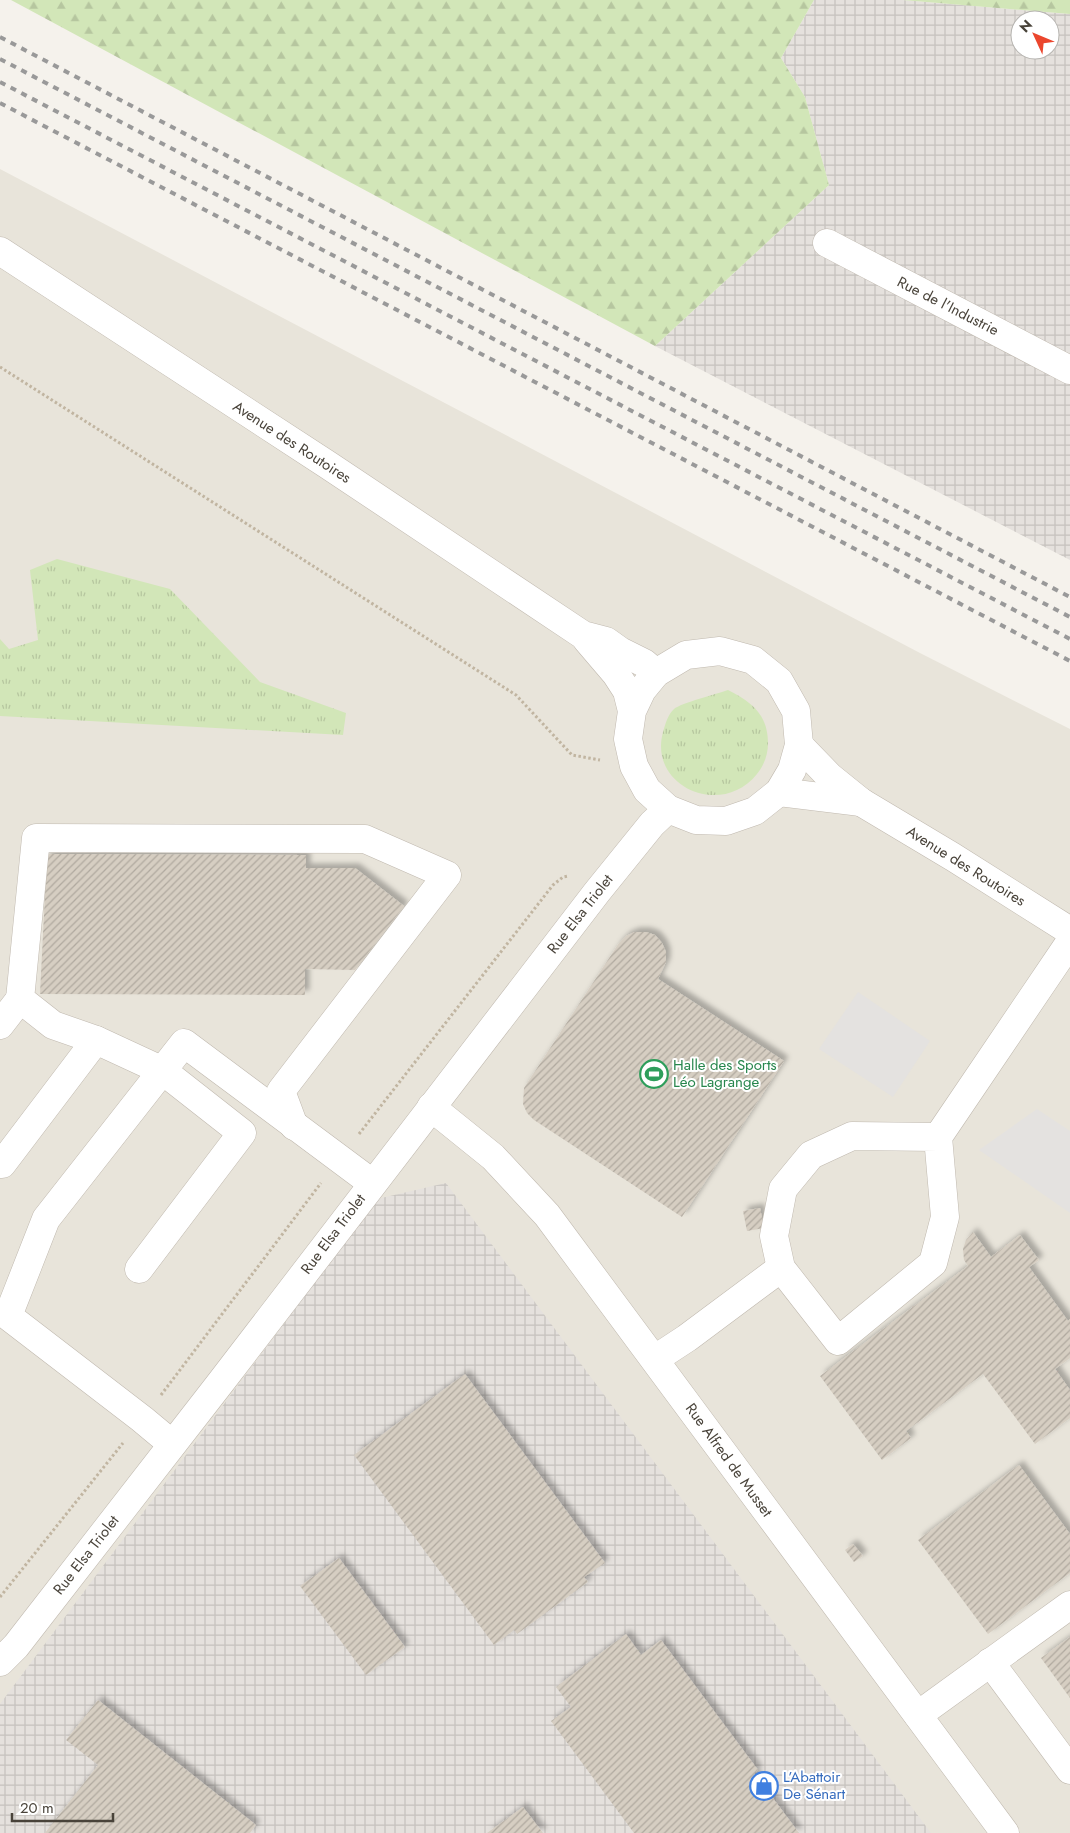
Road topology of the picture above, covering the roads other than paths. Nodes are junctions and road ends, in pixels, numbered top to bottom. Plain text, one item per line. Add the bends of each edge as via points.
1 (827, 243) dead end
2 (0, 251) edge
3 (1070, 370) edge
4 (583, 635) junction
5 (656, 673) junction
6 (632, 711) junction
7 (799, 745) junction
8 (779, 792) junction
9 (861, 802) junction
10 (668, 809) junction
11 (1070, 931) edge
12 (1070, 942) edge
13 (20, 999) junction
14 (0, 1025) edge
15 (96, 1040) junction
16 (162, 1072) junction
17 (431, 1107) junction
18 (294, 1126) junction
19 (938, 1137) junction
20 (2, 1164) dead end
21 (372, 1184) junction
22 (781, 1268) junction
23 (139, 1269) dead end
24 (655, 1359) junction
25 (172, 1444) junction
26 (1070, 1604) edge
27 (0, 1662) edge
28 (990, 1662) junction
29 (918, 1715) junction
30 (1070, 1770) edge
31 (1005, 1833) edge

1 - 3 street, Rue de l'Industrie
2 - 4 street, Avenue des Routoires
4 - 5 street, Avenue des Routoires via 606,641
4 - 6 street, Avenue des Routoires via 627,691
5 - 6 street, Avenue des Routoires via 642,690
5 - 7 street, Avenue des Routoires via 686,656 720,651 753,660 779,681 796,711
6 - 10 street, Avenue des Routoires via 628,739 634,766 647,790
7 - 8 street, Avenue des Routoires via 792,770
7 - 9 street, Avenue des Routoires
8 - 9 street, Avenue des Routoires
8 - 10 street, Avenue des Routoires via 756,811 726,821 696,820
9 - 11 street, Avenue des Routoires
10 - 17 street, Rue Elsa Triolet via 597,892
12 - 19 street
13 - 14 street
13 - 15 street via 53,1025
13 - 18 street via 36,838 365,840 447,875 281,1091
15 - 16 street
15 - 20 street
16 - 18 street via 184,1043
16 - 23 street via 242,1133
16 - 25 street via 46,1220 8,1316
17 - 21 street, Rue Elsa Triolet
17 - 24 street, Rue Alfred de Musset via 493,1157 547,1215
18 - 21 street
19 - 22 street via 852,1136 811,1155 783,1189 774,1236
19 - 22 street via 945,1217 933,1263 838,1341
21 - 25 street, Rue Elsa Triolet
22 - 24 street
24 - 29 street, Rue Alfred de Musset
25 - 27 street, Rue Elsa Triolet via 16,1646
26 - 28 street
28 - 29 street
28 - 30 street
29 - 31 street, Rue Alfred de Musset

